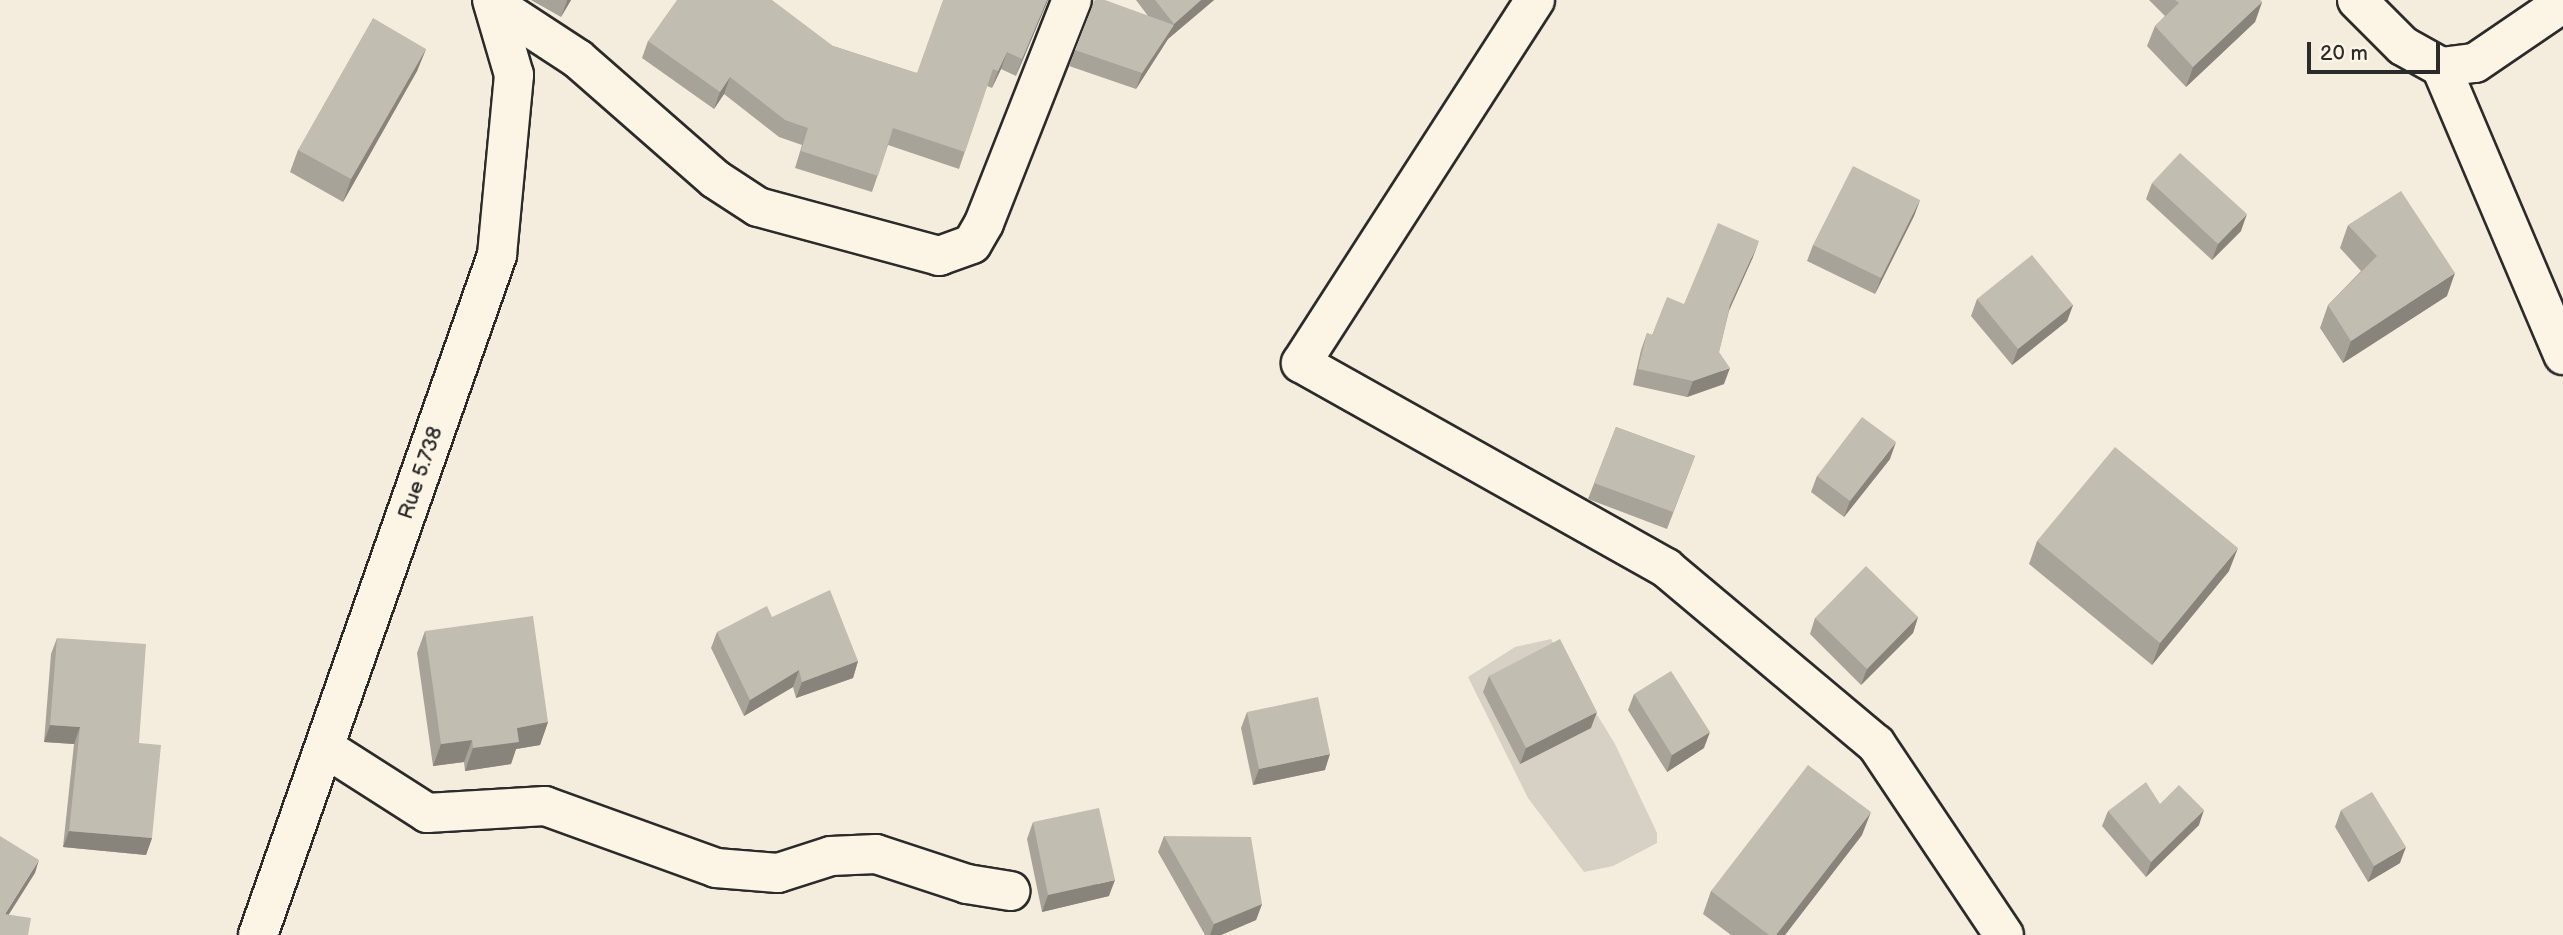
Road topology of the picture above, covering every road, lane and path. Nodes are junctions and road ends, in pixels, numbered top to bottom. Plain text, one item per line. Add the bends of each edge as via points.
1 (1072, 0) edge
2 (1535, 0) edge
3 (2357, 0) edge
4 (493, 2) edge
5 (2563, 3) edge
6 (2441, 68) junction
7 (2563, 355) edge
8 (327, 749) junction
9 (1010, 891) dead end
10 (258, 935) edge
11 (2004, 935) edge

1 - 4 street via 984,223 972,244 939,256 758,207 715,179 578,59
2 - 11 street via 1301,363 1666,568 1877,744
3 - 6 street via 2403,46
4 - 8 street, Rue 5.738 via 514,75 497,255
5 - 6 street via 2475,62
6 - 7 street
8 - 9 street via 427,813 545,806 716,868 778,873 831,856 876,854 967,884
8 - 10 street, Rue 5.738

